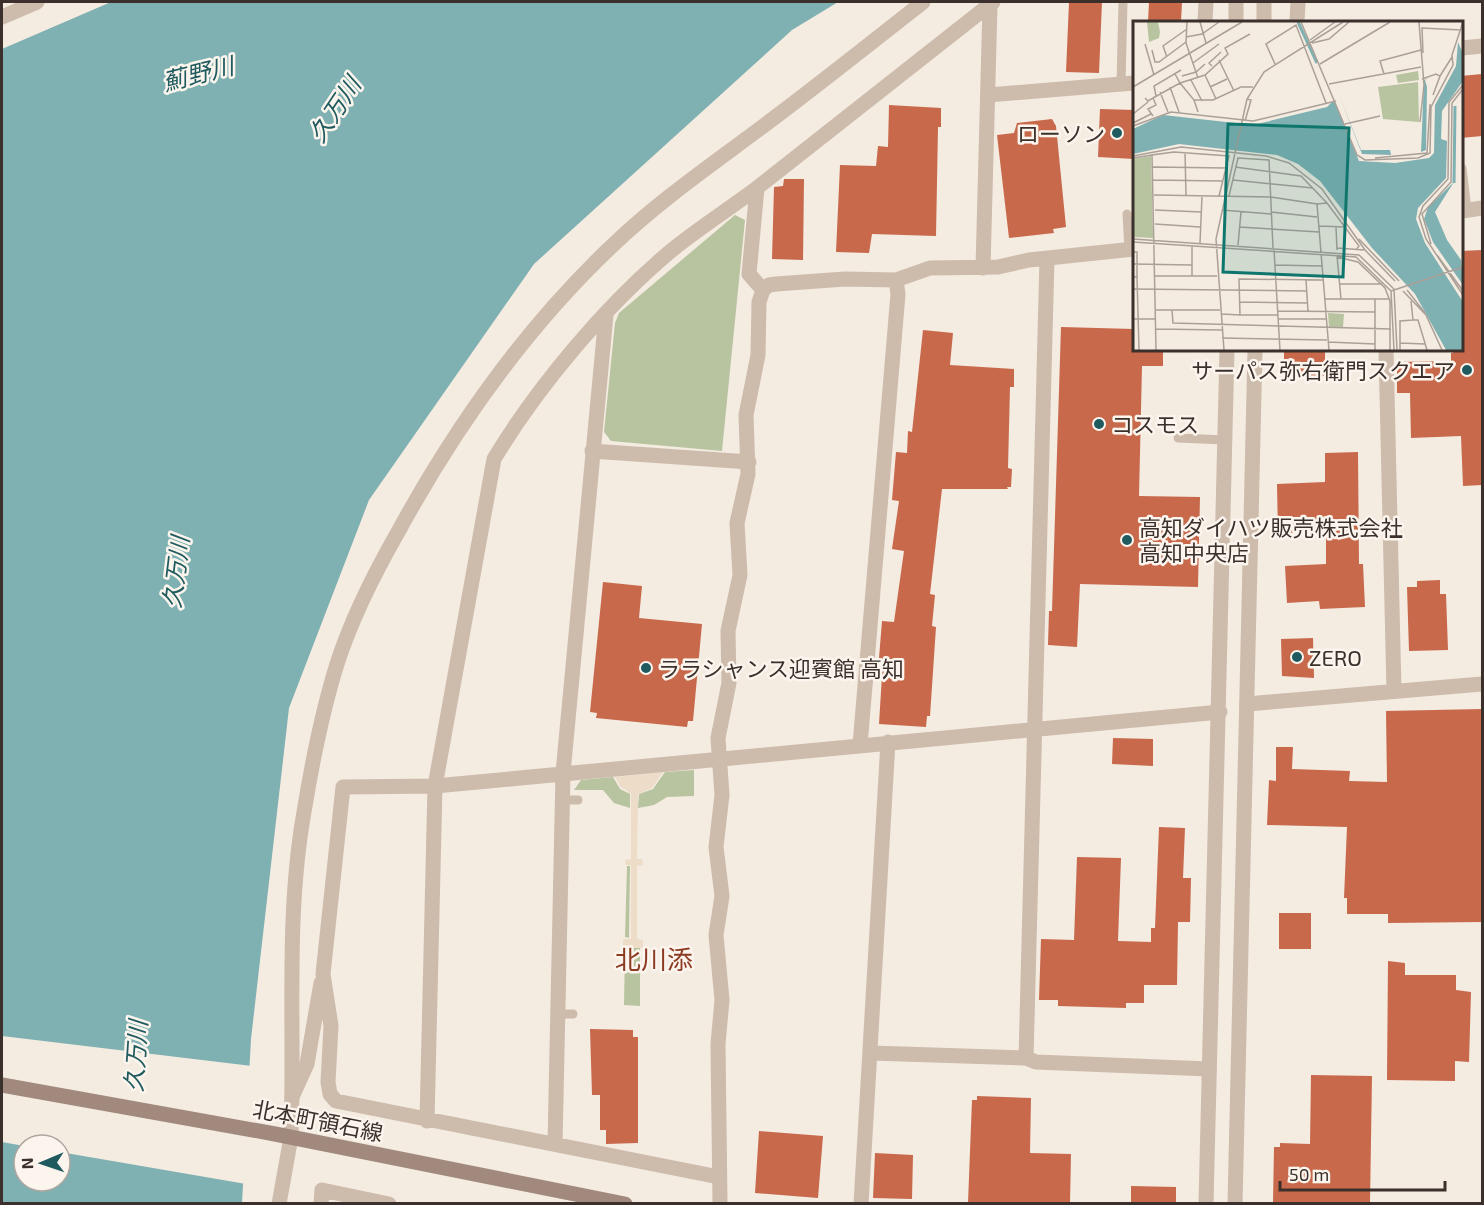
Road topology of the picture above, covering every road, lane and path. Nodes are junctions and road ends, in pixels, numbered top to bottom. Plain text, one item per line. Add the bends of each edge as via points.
1 (37, 2) edge
2 (923, 2) edge
3 (1123, 2) edge
4 (1206, 2) edge
5 (1236, 2) edge
6 (1264, 2) edge
7 (1298, 2) edge
8 (991, 3) edge
9 (2, 17) edge
10 (1205, 21) edge
11 (1236, 21) edge
12 (1264, 21) edge
13 (1297, 21) edge
14 (1482, 46) edge
15 (1463, 48) edge
16 (1128, 83) edge
17 (988, 95) junction
18 (757, 188) junction
19 (1463, 190) edge
20 (1482, 208) edge
21 (1464, 211) edge
22 (1127, 214) dead end
23 (1132, 249) edge
24 (1047, 259) junction
25 (983, 268) junction
26 (896, 280) junction
27 (763, 290) junction
28 (606, 315) junction
29 (1227, 351) edge
30 (1255, 351) edge
31 (1386, 351) edge
32 (1178, 438) dead end
33 (1225, 440) junction
34 (592, 451) junction
35 (749, 462) junction
36 (1482, 684) edge
37 (1394, 691) junction
38 (1247, 704) junction
39 (1220, 712) junction
40 (1034, 729) junction
41 (888, 742) junction
42 (860, 745) junction
43 (718, 757) junction
44 (563, 772) junction
45 (435, 786) junction
46 (562, 800) junction
47 (578, 800) dead end
48 (323, 974) junction
49 (871, 1053) junction
50 (1026, 1058) junction
51 (1209, 1069) junction
52 (2, 1085) edge
53 (292, 1097) junction
54 (427, 1121) junction
55 (291, 1137) junction
56 (555, 1144) junction
57 (719, 1177) junction
58 (280, 1202) edge
59 (321, 1203) edge
60 (389, 1203) edge
61 (625, 1203) edge
62 (720, 1203) edge
63 (861, 1203) edge
64 (1206, 1203) edge
65 (1235, 1203) edge

1 - 9 street
2 - 53 street via 667,198 615,243 550,309 489,386 426,480 368,586 338,662 315,754 303,815 296,885
3 - 16 lane
4 - 10 street
5 - 11 street
6 - 12 street
7 - 13 street
8 - 17 street
8 - 18 street
14 - 15 street
16 - 17 street
17 - 25 street
18 - 27 street via 749,274
18 - 28 street via 671,251
19 - 21 lane
20 - 21 street
22 - 23 lane
23 - 24 street
24 - 25 street
24 - 40 street
25 - 26 street via 930,268
26 - 27 street via 822,280 769,285
26 - 42 street via 898,294
27 - 35 street via 758,313 758,355 746,415
28 - 34 street
28 - 45 street via 517,420 494,459
29 - 33 street
30 - 38 street
31 - 37 street
32 - 33 lane
33 - 39 street
34 - 35 street
34 - 44 street
35 - 43 street via 737,523 740,575 728,631 729,683
36 - 37 street
37 - 38 street
38 - 65 street
39 - 40 street
39 - 51 street
40 - 41 street
40 - 50 street
41 - 42 street
41 - 49 street
42 - 43 street
43 - 44 street
43 - 57 street via 722,795 716,847 723,896 717,934 722,1000 718,1044
44 - 45 street
44 - 46 street
45 - 48 street via 343,787
45 - 54 street
46 - 47 lane
46 - 56 street via 565,1014
48 - 53 street via 307,1064
48 - 54 street via 331,1026 330,1094 345,1104
49 - 50 street
49 - 63 street
50 - 51 street via 1036,1062
51 - 64 street
52 - 55 main road, 北本町領石線
53 - 55 street
54 - 56 street
55 - 58 street
55 - 61 main road, 北本町領石線
56 - 57 street
57 - 62 street
59 - 60 street via 322,1190

